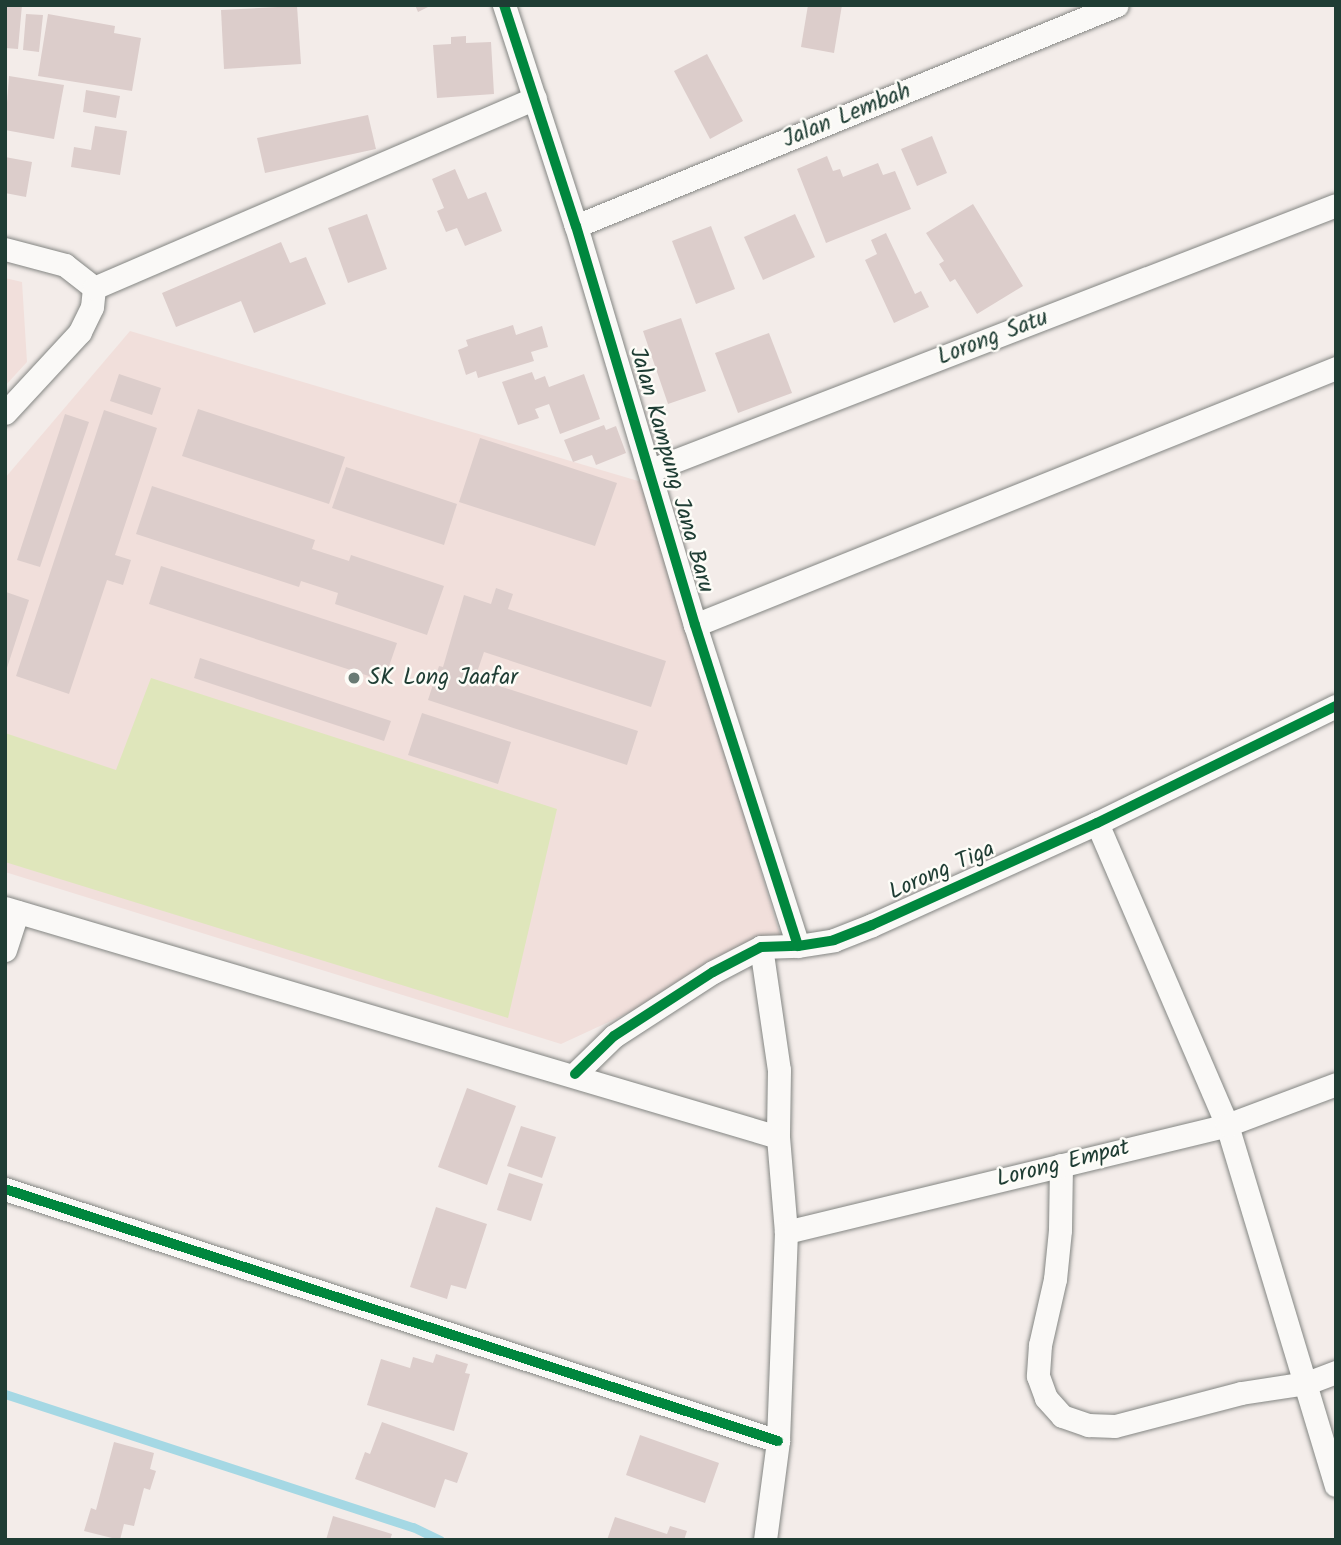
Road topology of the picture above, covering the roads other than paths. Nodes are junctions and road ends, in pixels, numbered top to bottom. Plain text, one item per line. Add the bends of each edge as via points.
1 (504, 5) edge
2 (1117, 5) edge
3 (536, 98) junction
4 (1336, 205) edge
5 (576, 226) junction
6 (5, 249) edge
7 (94, 288) junction
8 (1336, 368) edge
9 (5, 413) edge
10 (651, 470) junction
11 (695, 625) junction
12 (1336, 706) edge
13 (1097, 823) junction
14 (11, 910) edge
15 (798, 946) junction
16 (761, 947) junction
17 (5, 950) edge
18 (575, 1074) junction
19 (1336, 1084) edge
20 (1227, 1125) junction
21 (778, 1137) junction
22 (1060, 1165) junction
23 (5, 1189) edge
24 (786, 1232) junction
25 (1336, 1373) edge
26 (1307, 1383) junction
27 (778, 1441) junction
28 (1336, 1485) edge
29 (765, 1540) edge

1 - 3 street, Jalan Kampung Jana Baru
2 - 5 street, Jalan Lembah
3 - 5 street, Jalan Kampung Jana Baru
3 - 7 street
4 - 10 street, Lorong Satu
5 - 10 street, Jalan Kampung Jana Baru
6 - 7 street via 65,265
7 - 9 street via 92,307 80,332
8 - 11 street
10 - 11 street, Jalan Kampung Jana Baru
11 - 15 street, Jalan Kampung Jana Baru
12 - 13 street, Lorong Tiga
13 - 15 street, Lorong Tiga via 872,925 834,940
13 - 20 street
14 - 17 street
14 - 18 street
15 - 16 street, Lorong Tiga
16 - 18 street, Lorong Tiga via 614,1036
16 - 21 street via 779,1070
18 - 21 street
19 - 20 street, Lorong Empat
20 - 22 street, Lorong Empat
20 - 26 street
21 - 24 street
22 - 24 street, Lorong Empat
22 - 26 street via 1059,1242 1038,1376 1046,1398 1062,1416 1088,1425 1115,1426 1241,1393
23 - 27 street
24 - 27 street
25 - 26 street
26 - 28 street
27 - 29 street

